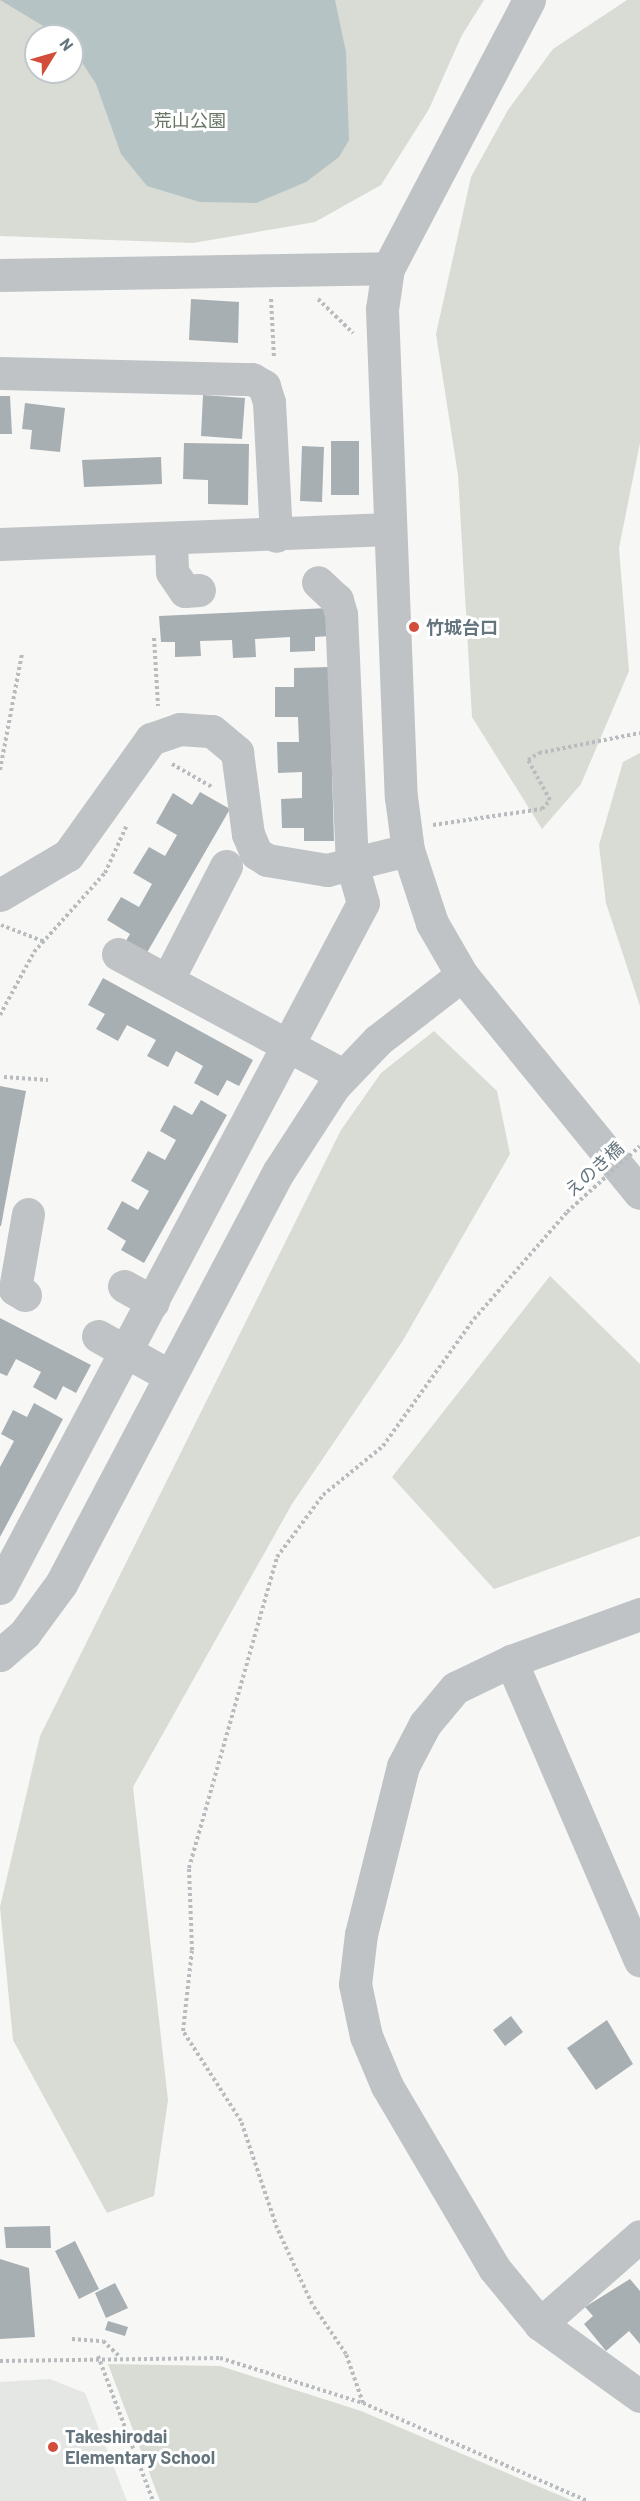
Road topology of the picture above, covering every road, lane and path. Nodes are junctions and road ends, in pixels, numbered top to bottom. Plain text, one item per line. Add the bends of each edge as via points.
1 (529, 0) edge
2 (388, 268) junction
3 (0, 274) edge
4 (280, 293) dead end
5 (306, 295) dead end
6 (360, 340) dead end
7 (0, 373) edge
8 (264, 386) junction
9 (390, 529) junction
10 (276, 536) junction
11 (171, 542) junction
12 (0, 544) edge
13 (318, 582) dead end
14 (199, 590) dead end
15 (154, 638) dead end
16 (22, 654) dead end
17 (159, 719) dead end
18 (640, 733) edge
19 (161, 757) dead end
20 (0, 770) edge
21 (217, 790) dead end
22 (428, 825) dead end
23 (408, 850) junction
24 (352, 865) junction
25 (226, 866) dead end
26 (0, 895) edge
27 (0, 924) edge
28 (118, 954) dead end
29 (462, 975) junction
30 (168, 979) junction
31 (0, 1016) edge
32 (288, 1046) junction
33 (343, 1075) junction
34 (4, 1077) dead end
35 (48, 1080) dead end
36 (640, 1146) edge
37 (640, 1193) edge
38 (30, 1228) dead end
39 (124, 1286) dead end
40 (25, 1294) dead end
41 (153, 1302) junction
42 (98, 1336) dead end
43 (129, 1353) junction
44 (170, 1376) junction
45 (0, 1588) edge
46 (0, 1606) edge
47 (640, 1614) edge
48 (32, 1623) junction
49 (0, 1655) edge
50 (511, 1661) junction
51 (640, 1960) edge
52 (640, 2236) edge
53 (540, 2324) junction
54 (72, 2339) dead end
55 (98, 2356) junction
56 (120, 2357) junction
57 (0, 2361) edge
58 (640, 2396) edge
59 (363, 2403) junction
60 (153, 2501) edge
61 (587, 2501) edge

1 - 2 street
2 - 3 street
2 - 9 street via 382,309
4 - 8 path via 270,293 274,364
5 - 6 path via 315,296
7 - 8 street via 252,379
8 - 10 street
9 - 10 street
9 - 23 street
10 - 11 street
11 - 12 street
11 - 14 street via 172,572 185,591
13 - 24 street via 337,600 341,614
15 - 17 path
16 - 20 path
18 - 22 path via 539,753 528,760 550,800 542,809
19 - 21 path
23 - 24 street
23 - 29 street via 432,923
24 - 26 street via 327,870 267,860 256,853 248,834 237,752 212,730 180,729 151,739 68,855
24 - 32 street via 363,903
25 - 30 street
27 - 31 path via 45,942
28 - 30 street
29 - 33 street
29 - 37 street
30 - 32 street
32 - 33 street
32 - 41 street
33 - 44 street via 279,1171
34 - 35 path
36 - 59 path, えのき橋, bridge via 567,1212 474,1319 383,1446 323,1495 277,1557 189,1869 192,1950 183,2031 241,2121 277,2228 312,2304 346,2354
38 - 40 street via 15,1289
39 - 41 street
41 - 43 street
42 - 43 street
43 - 44 street
43 - 45 street
44 - 48 street via 61,1584
46 - 48 street
47 - 50 street
48 - 49 street
50 - 51 street
50 - 53 street via 455,1688 425,1724 404,1766 361,1934 355,1984 366,2036 387,2086 494,2268
52 - 53 street
53 - 58 street
54 - 56 path via 103,2341
55 - 56 path
55 - 57 path
55 - 60 path
56 - 59 path via 220,2358
59 - 61 path

